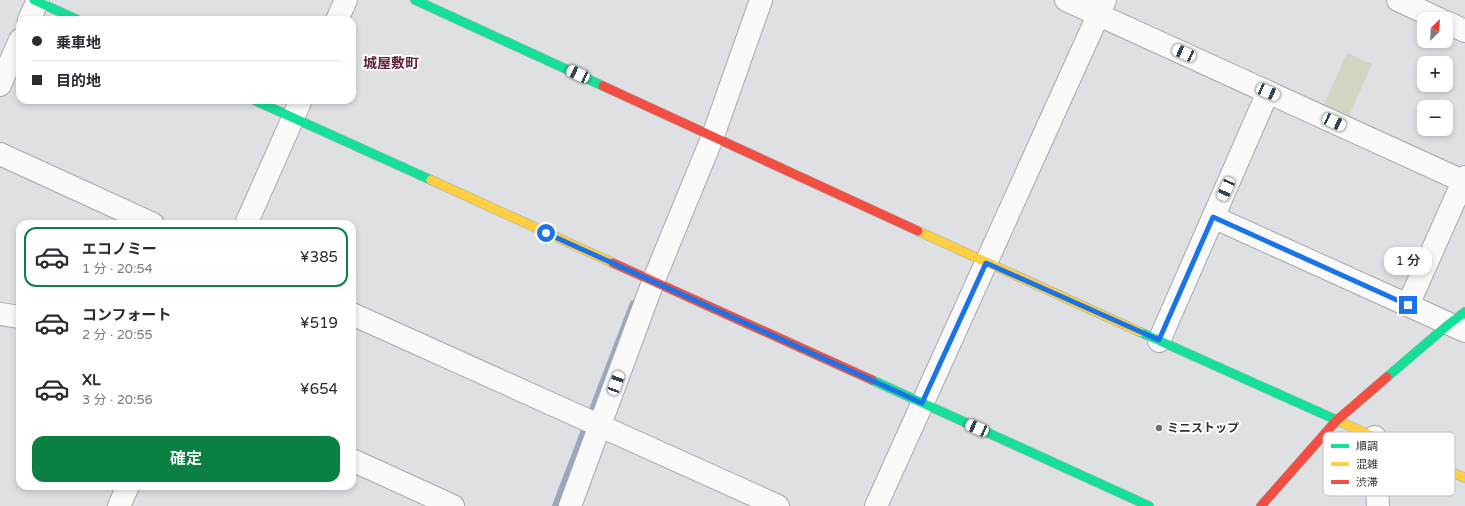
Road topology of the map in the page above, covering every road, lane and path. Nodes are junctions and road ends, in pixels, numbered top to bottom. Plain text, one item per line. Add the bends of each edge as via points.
1 (346, 0) edge
2 (415, 0) edge
3 (1066, 0) edge
4 (1398, 0) edge
5 (755, 2) edge
6 (35, 5) edge
7 (1102, 7) edge
8 (1424, 12) edge
9 (67, 16) edge
10 (339, 16) edge
11 (1453, 25) edge
12 (1465, 31) edge
13 (16, 49) edge
14 (0, 85) edge
15 (1268, 92) junction
16 (274, 104) edge
17 (298, 109) edge
18 (713, 136) junction
19 (0, 154) edge
20 (1464, 180) edge
21 (1213, 217) junction
22 (144, 220) edge
23 (248, 220) edge
24 (986, 263) junction
25 (653, 282) junction
26 (1408, 305) junction
27 (0, 314) edge
28 (16, 316) edge
29 (356, 316) edge
30 (1460, 322) edge
31 (1159, 340) junction
32 (922, 403) junction
33 (1336, 421) junction
34 (600, 426) junction
35 (1326, 432) edge
36 (1363, 432) edge
37 (1323, 436) edge
38 (356, 462) edge
39 (1455, 473) edge
40 (1465, 478) edge
41 (126, 490) edge
42 (1378, 496) edge
43 (119, 506) edge
44 (453, 506) edge
45 (570, 506) edge
46 (778, 506) edge
47 (876, 506) edge
48 (1149, 506) edge
49 (1261, 506) edge
50 (1378, 506) edge

1 - 10 street
2 - 18 street
3 - 7 street
4 - 8 street
5 - 18 street
6 - 9 street
7 - 15 street
7 - 24 street
11 - 12 street
13 - 14 street
15 - 20 street
15 - 21 street
16 - 17 street
17 - 23 street
17 - 25 street
18 - 24 street
18 - 25 street
19 - 22 street
20 - 26 street
21 - 26 street
21 - 31 street
24 - 31 street
24 - 32 street
25 - 32 street
25 - 34 street
26 - 30 street
27 - 28 street
29 - 34 street
30 - 33 street
31 - 33 street
32 - 47 street
32 - 48 street
33 - 35 street
33 - 36 street
34 - 45 street
34 - 46 street
37 - 49 street
38 - 44 street
39 - 40 street
41 - 43 street
42 - 50 street

